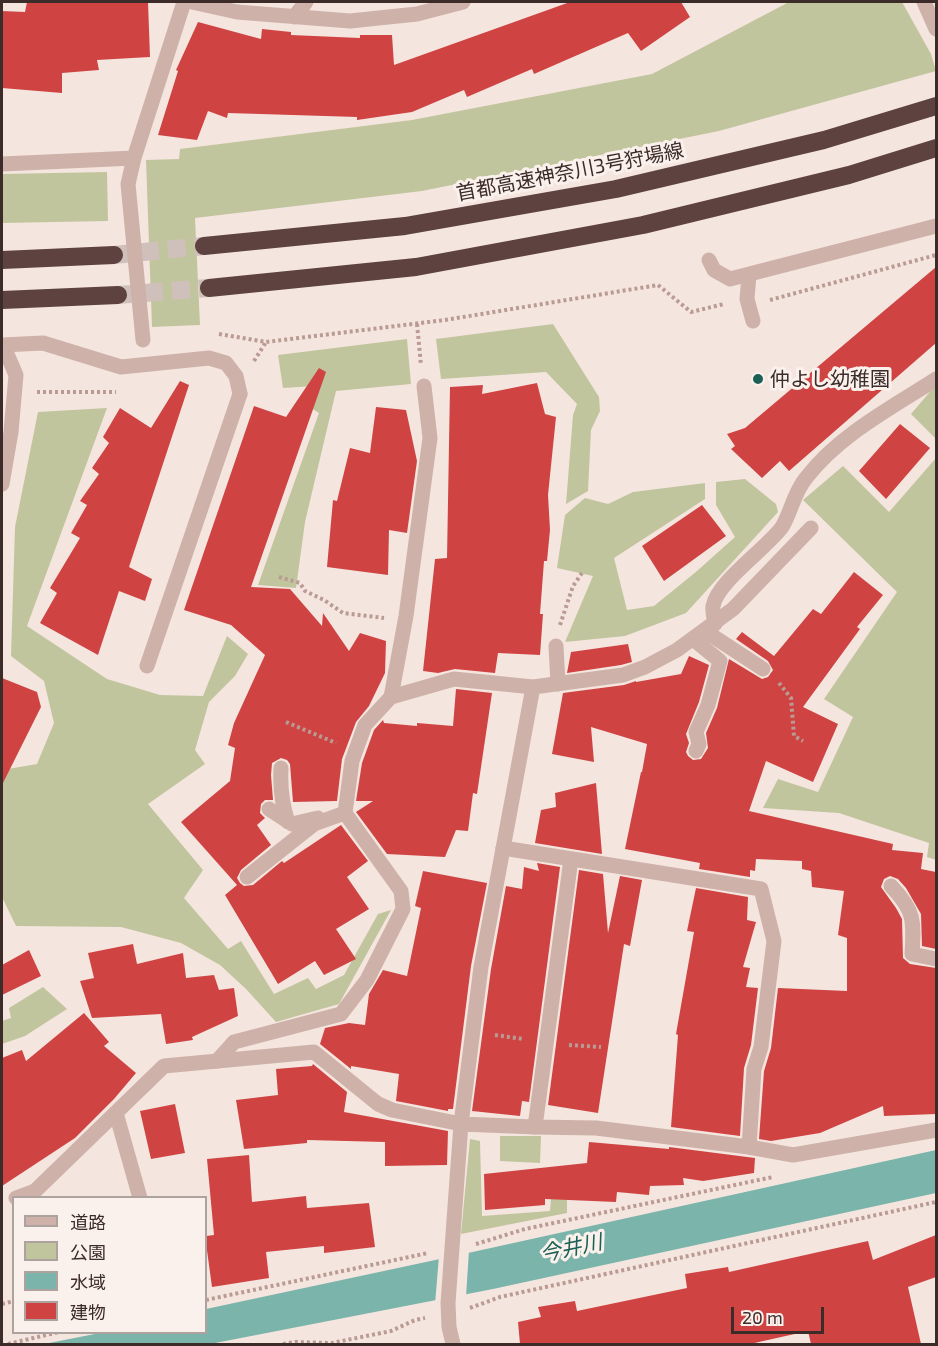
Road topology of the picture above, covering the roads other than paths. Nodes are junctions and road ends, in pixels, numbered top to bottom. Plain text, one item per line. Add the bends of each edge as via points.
1 (184, 2) edge
2 (192, 2) edge
3 (306, 2) edge
4 (463, 2) edge
5 (924, 2) edge
6 (294, 17) junction
7 (936, 28) edge
8 (936, 106) edge
9 (936, 148) edge
10 (134, 158) junction
11 (2, 164) edge
12 (936, 226) edge
13 (204, 246) tunnel mouth
14 (114, 255) tunnel mouth
15 (2, 260) edge
16 (709, 260) dead end
17 (749, 275) junction
18 (209, 288) tunnel mouth
19 (118, 295) tunnel mouth
20 (2, 300) edge
21 (753, 321) dead end
22 (143, 340) dead end
23 (2, 345) edge
24 (2, 351) edge
25 (936, 379) edge
26 (424, 386) dead end
27 (2, 484) edge
28 (811, 528) dead end
29 (704, 631) junction
30 (556, 646) road end
31 (147, 666) dead end
32 (763, 669) road end
33 (558, 684) junction
34 (533, 687) junction
35 (392, 697) junction
36 (696, 751) dead end
37 (281, 768) dead end
38 (268, 809) dead end
39 (345, 813) junction
40 (288, 822) junction
41 (503, 848) junction
42 (571, 859) junction
43 (247, 877) dead end
44 (891, 886) dead end
45 (936, 959) edge
46 (217, 1061) junction
47 (116, 1113) junction
48 (461, 1124) junction
49 (535, 1127) junction
50 (936, 1131) edge
51 (749, 1147) junction
52 (21, 1196) edge
53 (140, 1196) edge
54 (453, 1344) edge

1 - 10 street
2 - 6 street via 237,12
3 - 6 street
4 - 6 street via 417,14 350,21
5 - 7 street
8 - 13 highway, 首都高速神奈川3号狩場線 via 824,140 616,189 405,226
9 - 18 highway via 849,175 620,229 416,267
10 - 11 street
10 - 22 street via 128,184
12 - 17 street
14 - 15 highway
16 - 17 street via 714,270 730,279
17 - 21 street via 747,299
19 - 20 highway
23 - 31 street via 43,343 121,367 209,358 226,363 236,376 240,394
24 - 27 street via 15,375
25 - 29 street via 864,425 805,478 782,526 725,585
26 - 35 street via 430,438
28 - 29 street via 733,609
29 - 32 street
29 - 33 street via 677,650 623,675
29 - 36 street via 720,661 696,732
30 - 33 street
33 - 34 street
34 - 35 street via 453,679
34 - 41 street
35 - 39 street via 365,725 352,761
37 - 40 street
38 - 40 street
39 - 40 street
39 - 43 street via 314,824
39 - 46 street via 401,891 402,909 367,980 341,1014 234,1042
41 - 42 street
41 - 48 street via 481,967
42 - 49 street
42 - 51 street via 760,889 774,941 761,1047 754,1069
44 - 45 street via 911,912 912,954
46 - 47 street via 164,1066
46 - 48 street via 314,1052 378,1104
47 - 52 street via 35,1191
47 - 53 street
48 - 49 street
48 - 54 street via 448,1308
49 - 51 street via 596,1128
50 - 51 street via 793,1155

